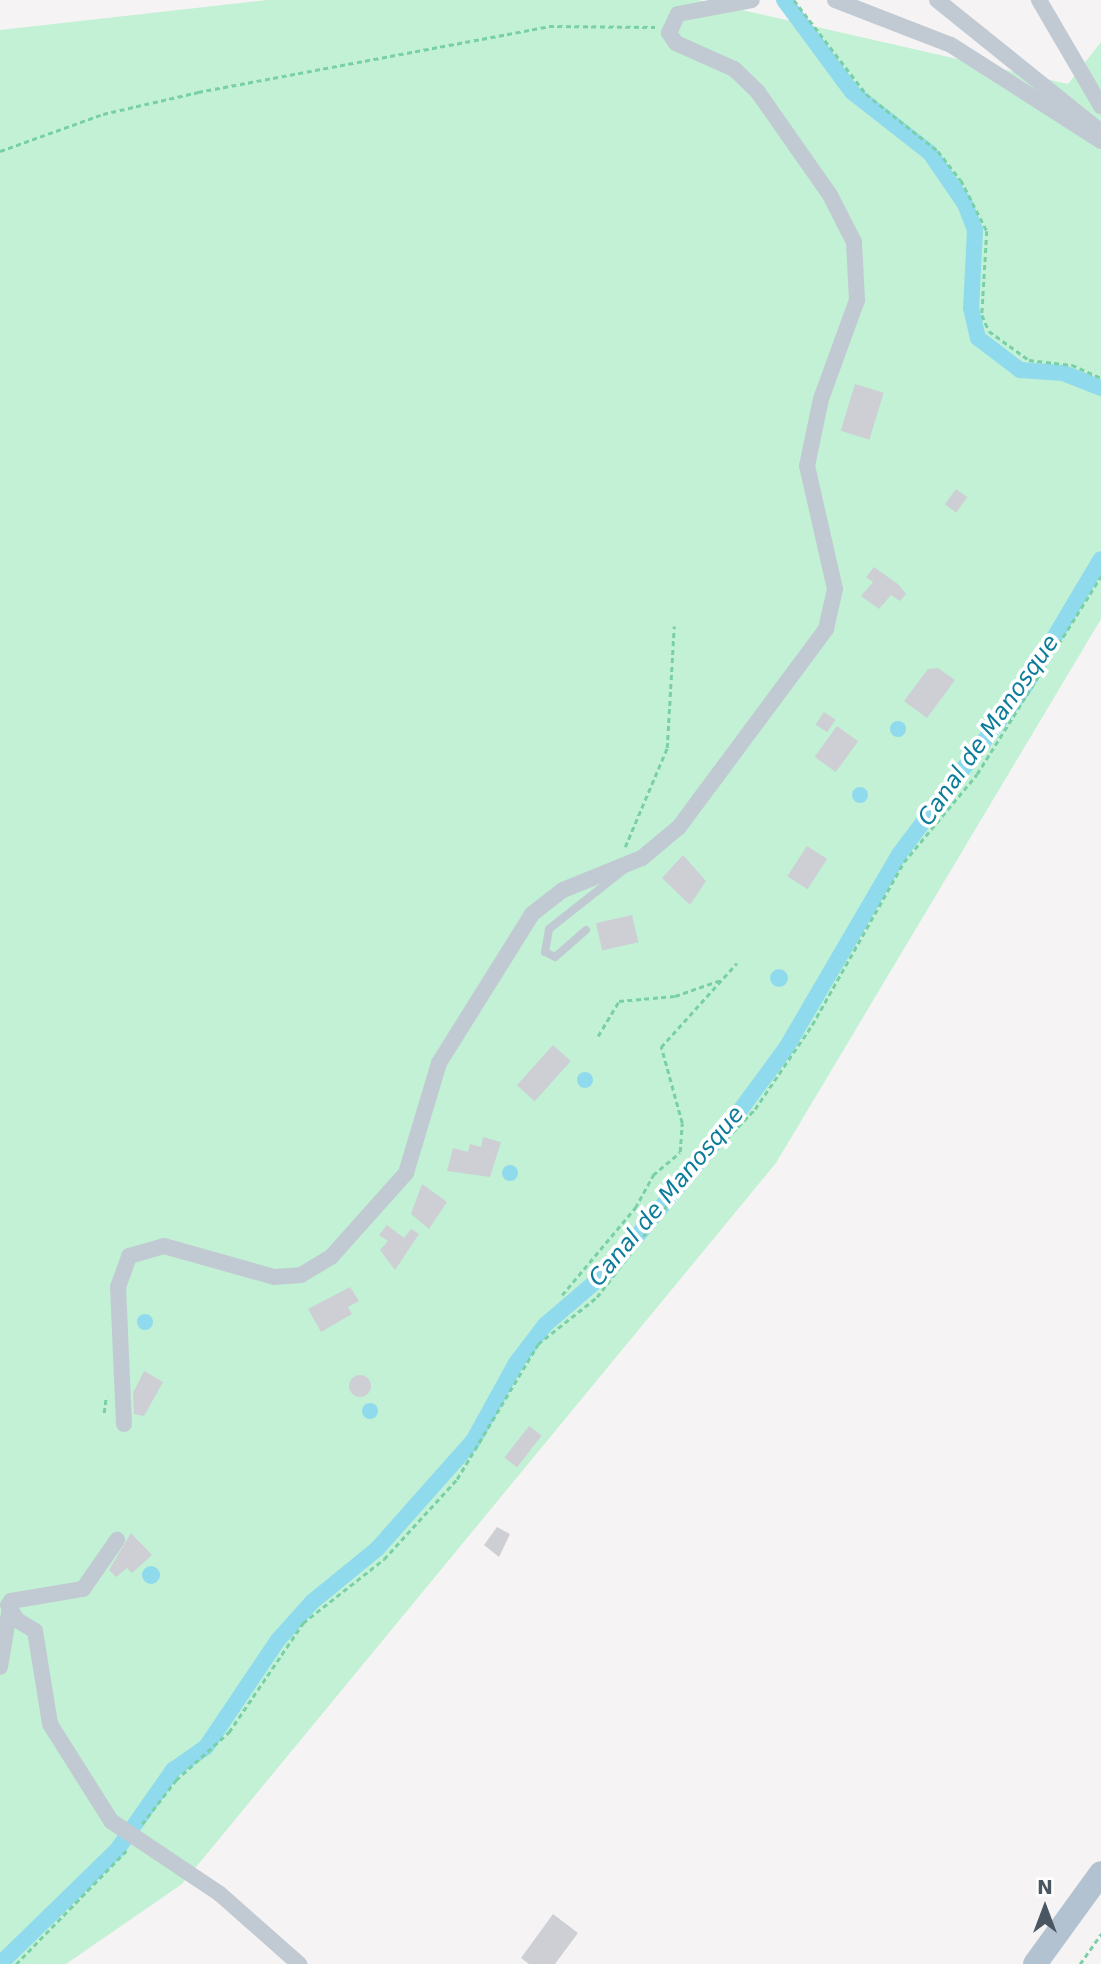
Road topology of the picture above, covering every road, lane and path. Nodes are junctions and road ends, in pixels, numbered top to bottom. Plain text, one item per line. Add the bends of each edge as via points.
1 (752, 0) edge
2 (794, 0) edge
3 (835, 0) edge
4 (937, 0) edge
5 (1039, 0) edge
6 (669, 27) junction
7 (1101, 106) edge
8 (1101, 132) edge
9 (1101, 141) edge
10 (0, 151) edge
11 (1101, 377) edge
12 (1101, 576) edge
13 (674, 626) dead end
14 (633, 863) junction
15 (616, 870) junction
16 (586, 930) dead end
17 (737, 963) dead end
18 (722, 979) junction
19 (598, 1036) dead end
20 (562, 1295) dead end
21 (124, 1424) dead end
22 (117, 1540) dead end
23 (8, 1605) junction
24 (0, 1667) edge
25 (127, 1836) junction
26 (1101, 1873) edge
27 (1101, 1934) edge
28 (16, 1964) edge
29 (299, 1964) edge
30 (1035, 1964) edge
31 (1080, 1964) edge

1 - 6 street via 678,14
2 - 11 path via 866,94 938,151 966,188 987,231 982,315 989,331 1029,360 1072,365
3 - 9 street via 951,45
4 - 8 street
5 - 7 street
6 - 10 path via 536,29 198,92 103,114
6 - 14 street via 676,43 734,69 768,104 845,221 858,288 815,420 807,466 815,520 833,574 831,616 794,679 695,809
12 - 25 path via 977,774 904,862 812,1025 755,1109 685,1182 605,1287 538,1344 457,1479 384,1559 303,1623 229,1732 171,1786
13 - 15 path via 667,748
14 - 15 street
14 - 16 lane via 549,929 545,952 555,957
15 - 21 street via 552,895 532,914 439,1063 406,1173 323,1264 274,1277 164,1246 129,1256 118,1287
17 - 18 path
18 - 19 path via 675,996 619,1001
18 - 20 path via 661,1047 682,1124 680,1152 653,1175 635,1208
22 - 23 street via 83,1589
23 - 24 street
23 - 25 street via 38,1636 50,1724
25 - 28 path
25 - 29 street via 204,1882
26 - 30 main road
27 - 31 path

